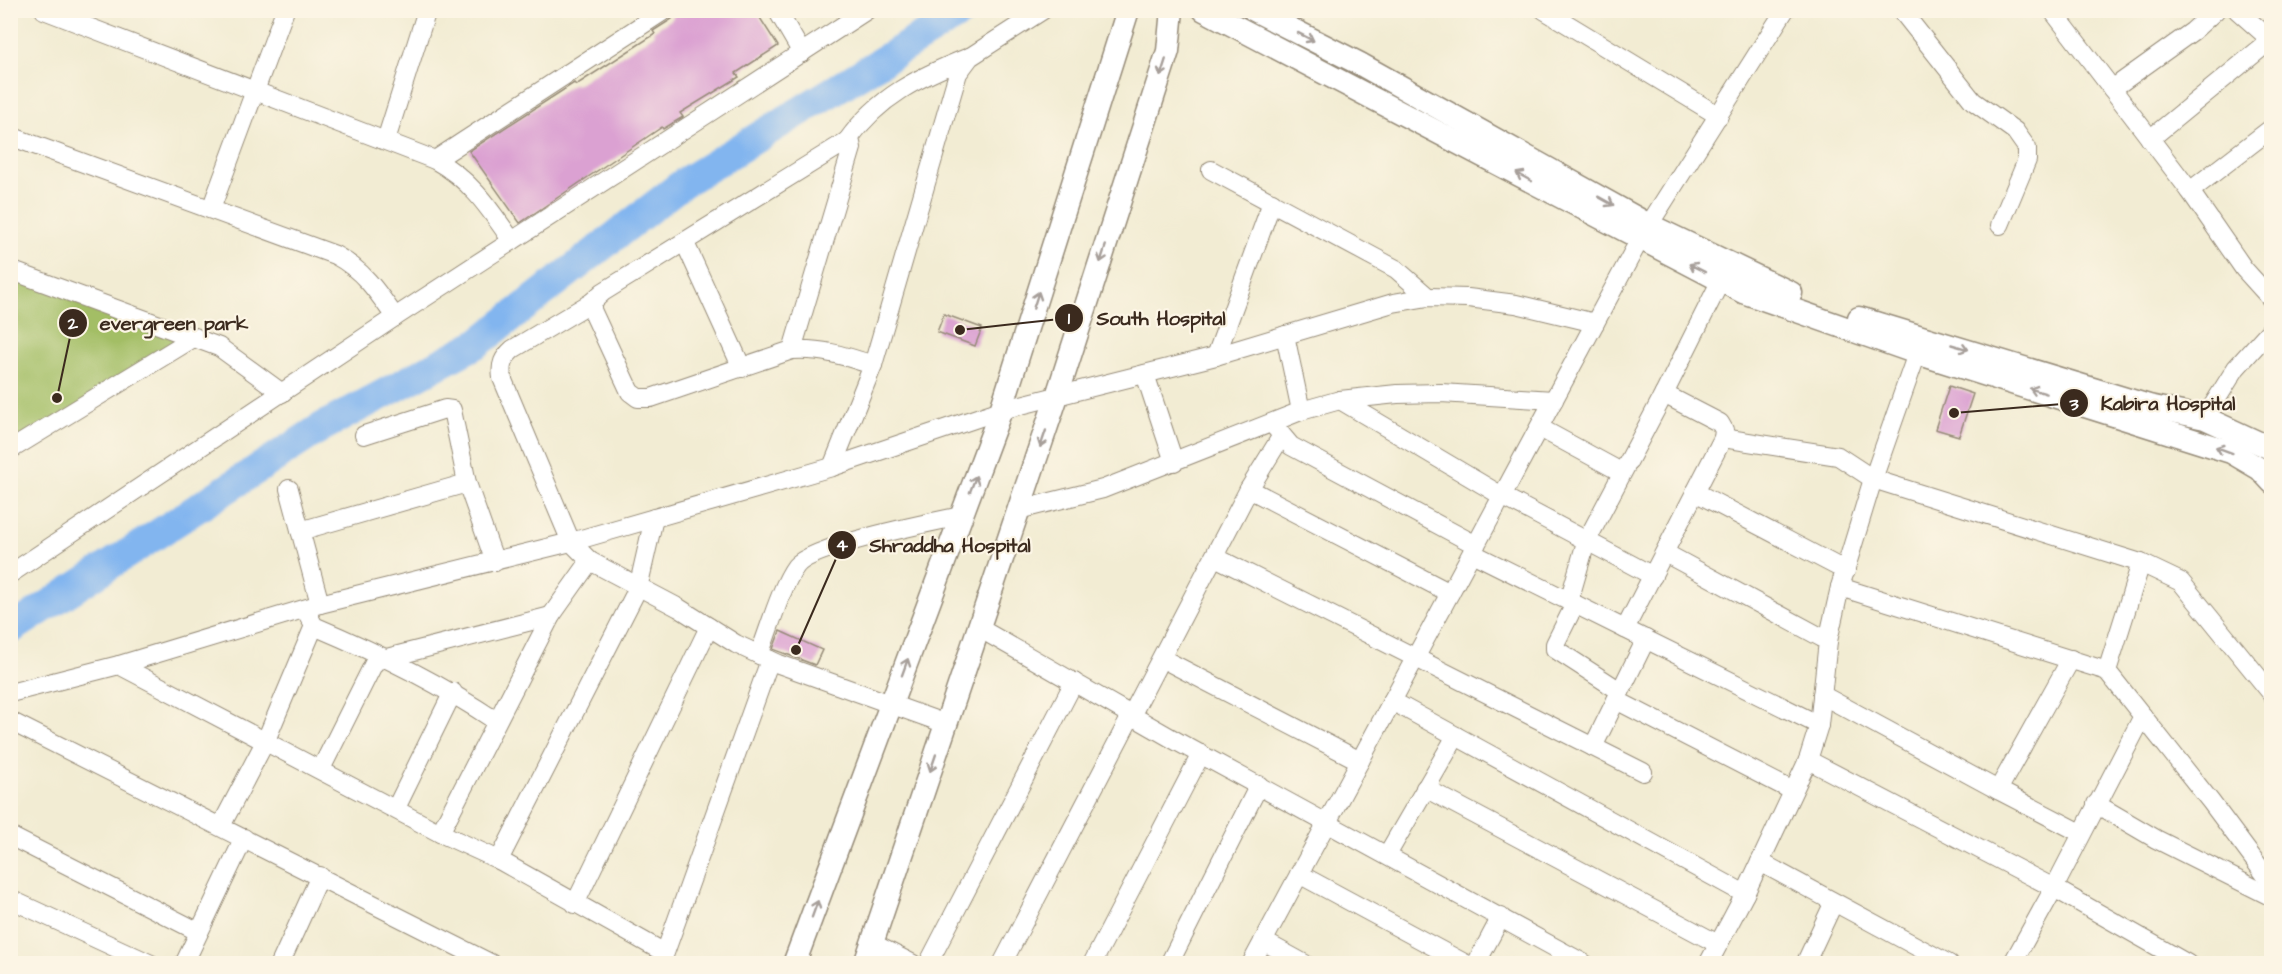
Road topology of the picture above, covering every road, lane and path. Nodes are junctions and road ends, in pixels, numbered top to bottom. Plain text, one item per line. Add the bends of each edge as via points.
1 (44, 10) edge
2 (285, 10) edge
3 (427, 10) edge
4 (665, 10) edge
5 (777, 10) edge
6 (867, 10) edge
7 (1043, 10) edge
8 (1128, 10) edge
9 (1172, 10) edge
10 (1204, 10) edge
11 (1254, 10) edge
12 (1544, 10) edge
13 (1785, 10) edge
14 (1901, 10) edge
15 (2216, 10) edge
16 (2237, 10) edge
17 (2055, 11) edge
18 (1573, 18) edge
19 (2271, 40) edge
20 (802, 53) junction
21 (970, 57) junction
22 (2112, 89) junction
23 (255, 90) junction
24 (1719, 116) junction
25 (2271, 128) edge
26 (10, 136) edge
27 (2150, 139) junction
28 (386, 140) junction
29 (847, 141) junction
30 (435, 160) junction
31 (1211, 170) dead end
32 (2190, 191) junction
33 (1272, 202) junction
34 (211, 209) junction
35 (2000, 225) dead end
36 (1645, 232) junction
37 (512, 241) junction
38 (685, 243) junction
39 (10, 270) edge
40 (1721, 280) junction
41 (1428, 297) junction
42 (2271, 300) edge
43 (592, 302) junction
44 (395, 317) junction
45 (1595, 323) junction
46 (2271, 328) edge
47 (1285, 335) junction
48 (195, 337) junction
49 (1920, 345) junction
50 (792, 350) junction
51 (1216, 356) junction
52 (873, 365) junction
53 (742, 368) junction
54 (1145, 374) junction
55 (282, 393) junction
56 (1664, 394) junction
57 (1058, 395) junction
58 (1340, 400) junction
59 (1554, 400) junction
60 (1001, 410) junction
61 (1301, 411) junction
62 (2205, 418) junction
63 (1540, 428) junction
64 (1277, 430) junction
65 (364, 435) dead end
66 (1723, 438) junction
67 (2271, 449) edge
68 (10, 450) edge
69 (1174, 462) junction
70 (832, 467) junction
71 (1622, 472) junction
72 (1874, 479) junction
73 (2271, 482) edge
74 (467, 483) junction
75 (288, 489) dead end
76 (1249, 489) junction
77 (1695, 492) junction
78 (1502, 496) junction
79 (1018, 510) junction
80 (962, 516) junction
81 (654, 518) junction
82 (300, 531) junction
83 (571, 542) junction
84 (1586, 542) junction
85 (1474, 549) junction
86 (1665, 553) junction
87 (1215, 557) junction
88 (590, 561) junction
89 (495, 562) junction
90 (2141, 563) junction
91 (10, 574) edge
92 (1653, 576) junction
93 (1843, 579) junction
94 (638, 588) junction
95 (1450, 593) junction
96 (1572, 602) junction
97 (313, 606) junction
98 (551, 616) junction
99 (314, 626) junction
100 (710, 627) junction
101 (979, 628) junction
102 (1625, 629) junction
103 (1646, 639) junction
104 (1828, 641) junction
105 (388, 657) junction
106 (764, 657) junction
107 (1415, 658) junction
108 (1162, 659) junction
109 (2071, 659) junction
110 (119, 666) junction
111 (2107, 670) junction
112 (1074, 682) junction
113 (453, 692) junction
114 (10, 693) edge
115 (2271, 694) edge
116 (1822, 695) junction
117 (1618, 696) junction
118 (1392, 701) junction
119 (891, 705) junction
120 (1133, 716) junction
121 (2143, 716) junction
122 (10, 721) edge
123 (496, 721) junction
124 (946, 724) junction
125 (1819, 725) junction
126 (1456, 736) junction
127 (266, 740) junction
128 (1593, 747) junction
129 (1200, 754) junction
130 (1808, 760) junction
131 (1360, 761) junction
132 (321, 769) junction
133 (1643, 772) dead end
134 (1259, 785) junction
135 (1425, 788) junction
136 (1998, 790) junction
137 (1793, 791) junction
138 (2096, 804) junction
139 (396, 808) junction
140 (1327, 822) junction
141 (221, 826) junction
142 (440, 833) junction
143 (2081, 833) junction
144 (10, 836) edge
145 (244, 838) junction
146 (1388, 855) junction
147 (499, 860) junction
148 (1760, 862) junction
149 (1299, 874) junction
150 (320, 876) junction
151 (2271, 884) edge
152 (2054, 888) junction
153 (1745, 894) junction
154 (2271, 897) edge
155 (10, 899) edge
156 (575, 904) junction
157 (1833, 904) junction
158 (1501, 917) junction
159 (199, 932) junction
160 (1263, 942) junction
161 (1718, 944) junction
162 (868, 953) edge
163 (663, 958) edge
164 (284, 962) edge
165 (151, 963) edge
166 (184, 963) edge
167 (492, 963) edge
168 (794, 963) edge
169 (913, 963) edge
170 (928, 963) edge
171 (1002, 963) edge
172 (1092, 963) edge
173 (1168, 963) edge
174 (1251, 963) edge
175 (1305, 963) edge
176 (1466, 963) edge
177 (1476, 963) edge
178 (1585, 963) edge
179 (1708, 963) edge
180 (1805, 963) edge
181 (1949, 963) edge
182 (2012, 963) edge
183 (2188, 963) edge

1 - 23 street
2 - 23 street
3 - 28 street
4 - 30 street
5 - 20 street
6 - 20 street
7 - 21 street
60 -> 8 street
9 -> 57 street via 1168,51
36 -> 10 street
11 -> 36 street via 1360,64
12 - 18 street
13 - 24 street
14 - 35 street via 1973,101 2014,131 2027,148 2027,160
15 - 22 street
16 - 19 street
17 - 22 street
18 - 24 street
19 - 27 street
20 - 37 street
21 - 29 street via 930,72 884,100
21 - 52 street via 958,73
22 - 27 street
23 - 28 street
23 - 34 street
24 - 36 street
25 - 32 street
26 - 34 street
27 - 32 street
28 - 30 street
29 - 38 street
29 - 50 street via 852,148
30 - 37 street via 456,171 477,191
31 - 33 street
32 - 42 street via 2244,269
33 - 41 street via 1396,268
33 - 51 street
34 - 44 street via 353,265 370,280
40 -> 36 street
36 - 45 street
36 - 49 street
37 - 44 street
38 - 43 street
38 - 53 street
39 - 48 street
40 - 49 street via 1743,292
40 - 56 street
41 - 45 street via 1516,304
41 - 47 street via 1393,303
43 - 53 street via 592,310 630,392 638,398 651,399
43 - 83 street via 513,349 501,367 502,378
44 - 55 street
45 - 59 street
46 - 62 street via 2236,368
47 - 51 street
47 - 61 street
48 - 55 street via 237,358
48 - 68 street
49 -> 62 street
49 - 72 street
73 -> 49 street via 2260,469 2231,452
50 - 52 street via 811,348
50 - 53 street
51 - 54 street
52 - 70 street
54 - 57 street
54 - 69 street
55 - 91 street
56 - 66 street via 1720,423
56 - 71 street
57 - 60 street
57 -> 79 street
58 - 59 street via 1441,393
58 - 61 street
58 - 78 street
59 - 63 street
60 - 70 street
80 -> 60 street
61 - 64 street
62 - 67 street
63 - 71 street
63 - 78 street
64 - 69 street
64 - 76 street
64 - 85 street via 1308,455
65 - 74 street via 449,408 455,418
66 - 72 street via 1838,456
66 - 77 street
69 - 79 street via 1103,489
70 - 81 street
71 - 84 street
72 - 90 street
72 - 93 street
74 - 82 street
74 - 89 street
75 - 82 street
76 - 87 street
76 - 95 street
77 - 86 street
77 - 93 street
78 - 84 street
78 - 85 street
79 - 101 street
80 - 106 street via 807,556 792,574
119 -> 80 street
81 - 83 street
81 - 94 street
82 - 97 street
83 - 88 street
83 - 89 street
84 - 92 street
84 - 96 street
85 - 95 street
85 - 96 street
86 - 92 street
86 - 104 street
87 - 107 street
87 - 108 street
88 - 94 street
88 - 98 street
89 - 97 street
90 - 111 street
90 - 115 street via 2181,582
92 - 102 street
93 - 104 street
93 - 109 street
94 - 100 street
94 - 147 street
95 - 107 street
96 - 102 street
96 - 117 street via 1555,649
97 - 99 street
97 - 110 street
98 - 105 street
98 - 123 street
99 - 105 street
99 - 127 street
100 - 106 street
100 - 156 street
101 - 112 street
101 - 124 street
102 - 103 street
103 - 117 street
103 - 125 street
104 - 116 street
105 - 113 street
105 - 132 street via 375,661
106 - 119 street
106 - 163 street
107 - 118 street
107 - 128 street
108 - 120 street
108 - 131 street
109 - 111 street
109 - 136 street
110 - 114 street
110 - 127 street
111 - 121 street
112 - 120 street
112 - 170 street
113 - 123 street
113 - 139 street
116 - 125 street
116 - 136 street
117 - 128 street
117 - 137 street
118 - 126 street
118 - 131 street
119 - 124 street
168 -> 119 street
120 - 129 street
120 - 171 street
121 - 138 street
121 - 151 street
122 - 141 street
123 - 142 street
124 -> 162 street
125 - 130 street
126 - 135 street
126 - 153 street
127 - 132 street
127 - 141 street
128 - 133 street
129 - 134 street
129 - 172 street
130 - 137 street
130 - 152 street
131 - 140 street
132 - 139 street
134 - 140 street
134 - 173 street
135 - 146 street
135 - 161 street
136 - 143 street
137 - 148 street
138 - 143 street
138 - 154 street
139 - 142 street
140 - 146 street
140 - 149 street
141 - 145 street
142 - 147 street
143 - 152 street
144 - 159 street
145 - 150 street
145 - 159 street
146 - 158 street
147 - 156 street
148 - 153 street
148 - 157 street
149 - 160 street
149 - 176 street
150 - 164 street
150 - 167 street
152 - 182 street
152 - 183 street
153 - 161 street
155 - 165 street
156 - 163 street
157 - 180 street
157 - 181 street
158 - 177 street
158 - 178 street
159 - 166 street
160 - 174 street
160 - 175 street
161 - 179 street
162 - 169 street

